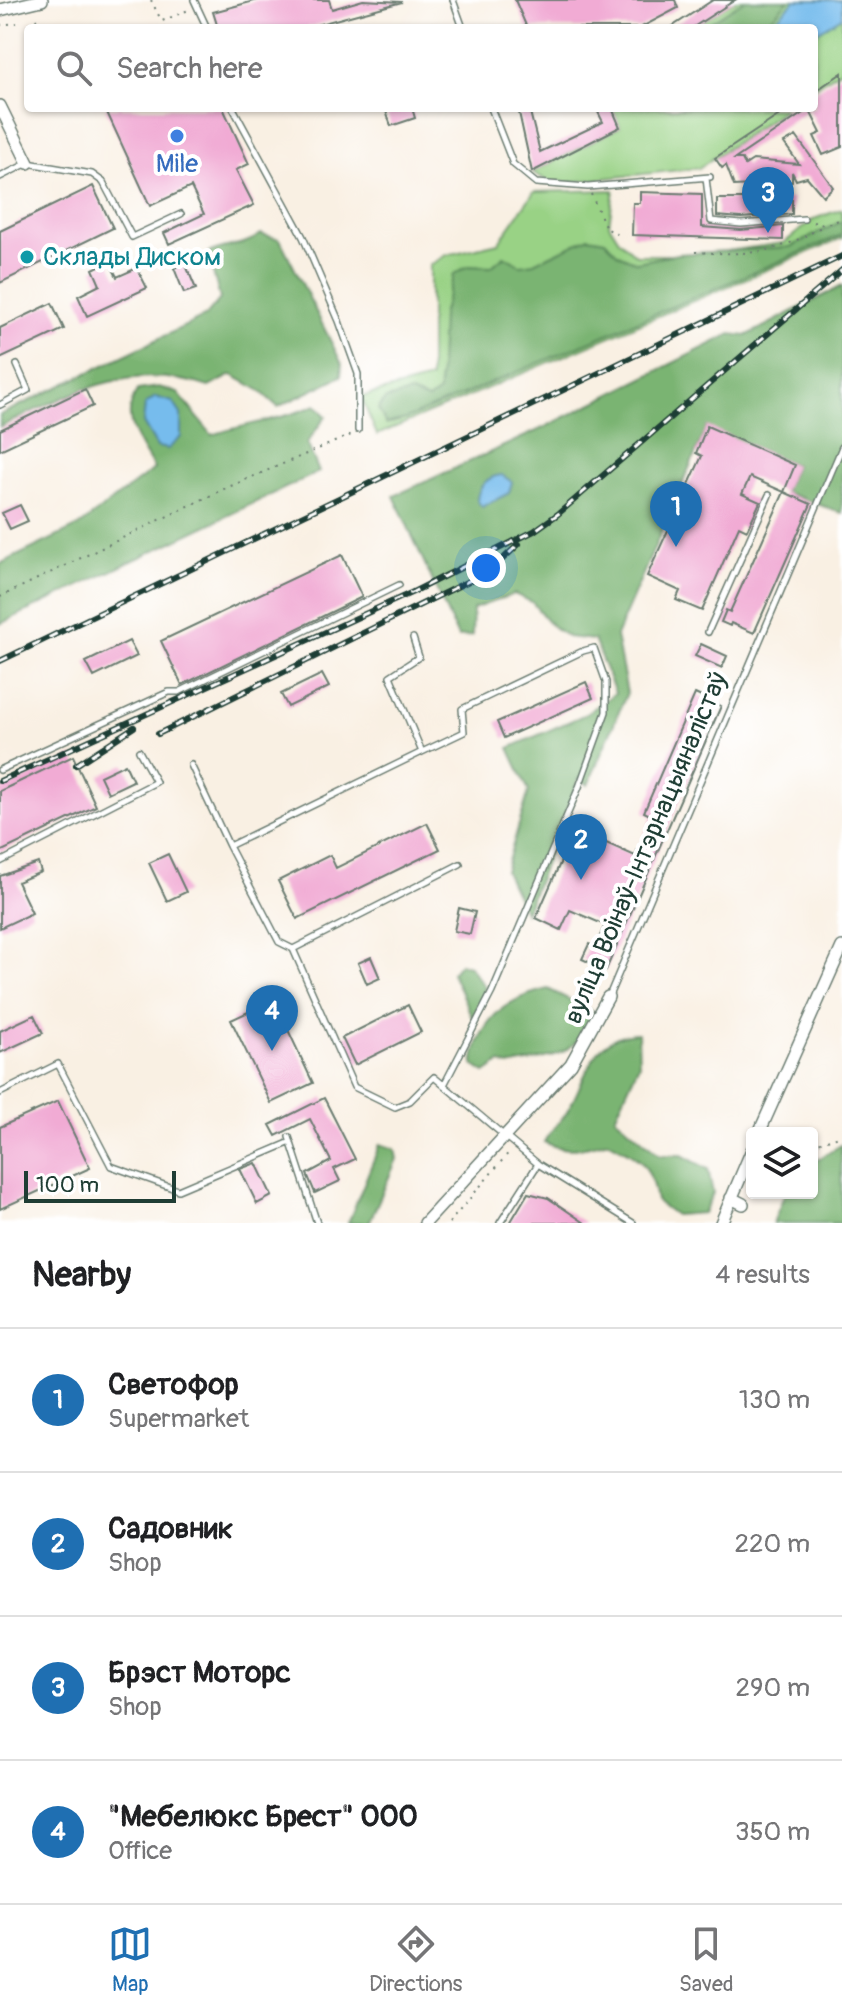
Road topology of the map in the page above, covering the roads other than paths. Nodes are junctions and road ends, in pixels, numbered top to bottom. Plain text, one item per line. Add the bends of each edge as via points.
1 (453, 0) edge
2 (34, 1) edge
3 (196, 3) edge
4 (0, 10) edge
5 (205, 24) edge
6 (462, 24) edge
7 (0, 106) edge
8 (235, 112) edge
9 (492, 112) edge
10 (28, 163) junction
11 (0, 177) edge
12 (181, 214) dead end
13 (804, 219) road end
14 (17, 365) dead end
15 (0, 405) edge
16 (358, 430) road end
17 (842, 447) edge
18 (769, 495) dead end
19 (399, 585) dead end
20 (708, 632) dead end
21 (413, 638) dead end
22 (139, 751) dead end
23 (422, 752) junction
24 (191, 765) dead end
25 (0, 770) edge
26 (229, 846) junction
27 (0, 862) edge
28 (460, 864) dead end
29 (842, 947) edge
30 (293, 949) junction
31 (608, 997) joint
32 (445, 1083) junction
33 (0, 1093) edge
34 (762, 1127) edge
35 (506, 1133) junction
36 (538, 1164) junction
37 (746, 1164) edge
38 (731, 1198) junction
39 (743, 1204) dead end
40 (317, 1223) edge
41 (425, 1223) edge
42 (500, 1223) edge
43 (633, 1223) edge
44 (721, 1223) edge

1 - 6 lane
2 - 4 street
3 - 5 lane
7 - 10 street
8 - 16 lane via 303,237 339,321 358,374
9 - 13 lane via 506,150 524,176 550,187 708,178 711,221
10 - 11 lane
10 - 12 lane via 92,174 103,182 132,237
14 - 15 lane via 28,390
17 - 31 lane, вуліца Воінаў-Інтэрнацыяналістаў
18 - 20 lane
19 - 25 lane via 179,692
21 - 23 lane via 419,657 390,676
22 - 27 lane via 156,782
23 - 26 lane
23 - 32 lane via 464,732 462,709 594,648 606,682 606,712 498,978
24 - 26 lane
26 - 30 lane via 279,942
28 - 30 lane
29 - 34 street
30 - 32 lane via 354,1087 395,1107 410,1101 434,1077
31 - 35 street, вуліца Воінаў-Інтэрнацыяналістаў via 571,1064
32 - 35 lane
33 - 40 lane via 58,1064 111,1166 178,1190 290,1139
35 - 36 lane
35 - 41 street, вуліца Воінаў-Інтэрнацыяналістаў
36 - 42 lane
36 - 43 lane
37 - 38 street
38 - 39 street
38 - 44 street

